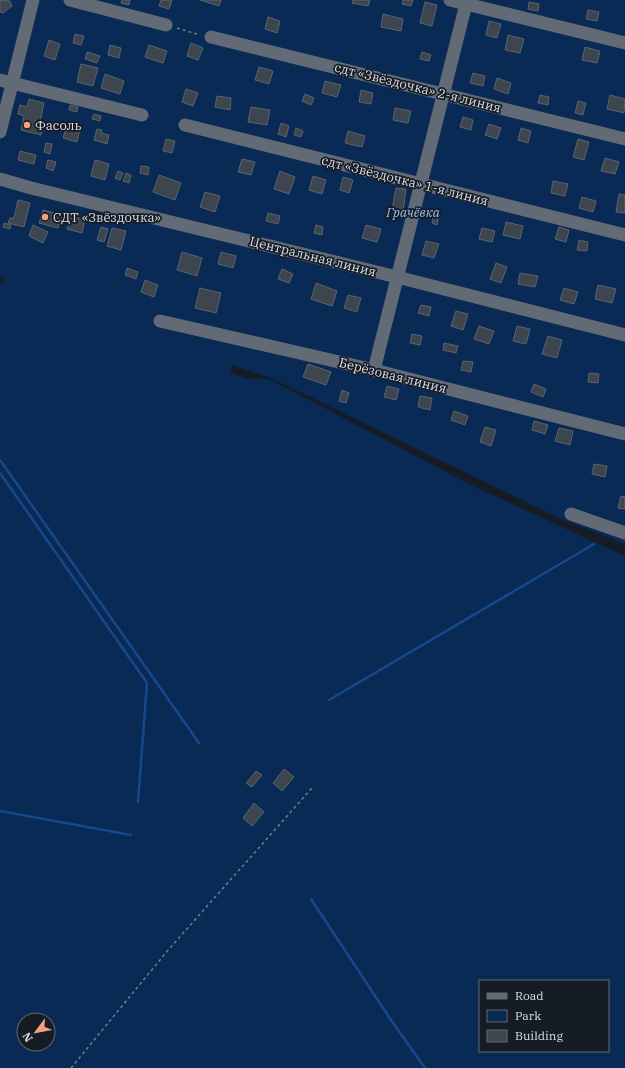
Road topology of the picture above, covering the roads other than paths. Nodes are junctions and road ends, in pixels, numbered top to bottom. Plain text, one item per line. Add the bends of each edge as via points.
1 (33, 0) edge
2 (70, 0) edge
3 (450, 0) edge
4 (466, 2) edge
5 (166, 25) road end
6 (211, 37) road end
7 (625, 43) edge
8 (6, 82) edge
9 (443, 93) junction
10 (142, 115) dead end
11 (185, 125) dead end
12 (0, 132) edge
13 (625, 138) edge
14 (0, 179) edge
15 (420, 184) junction
16 (0, 186) edge
17 (31, 188) junction
18 (625, 235) edge
19 (397, 277) junction
20 (160, 321) dead end
21 (625, 335) edge
22 (374, 370) junction
23 (625, 434) edge
24 (571, 514) dead end
25 (625, 533) edge

1 - 8 street
2 - 5 street
3 - 4 street
4 - 7 street
4 - 9 street
6 - 9 street, сдт «Звёздочка» 2-я линия
8 - 10 street
8 - 12 street
9 - 13 street, сдт «Звёздочка» 2-я линия
9 - 15 street
11 - 15 street, сдт «Звёздочка» 1-я линия
14 - 17 street, Центральная линия
15 - 18 street, сдт «Звёздочка» 1-я линия
15 - 19 street
16 - 17 street via 18,191
17 - 19 street, Центральная линия
19 - 21 street, Центральная линия
19 - 22 street
20 - 22 street, Берёзовая линия
22 - 23 street, Берёзовая линия
24 - 25 street

